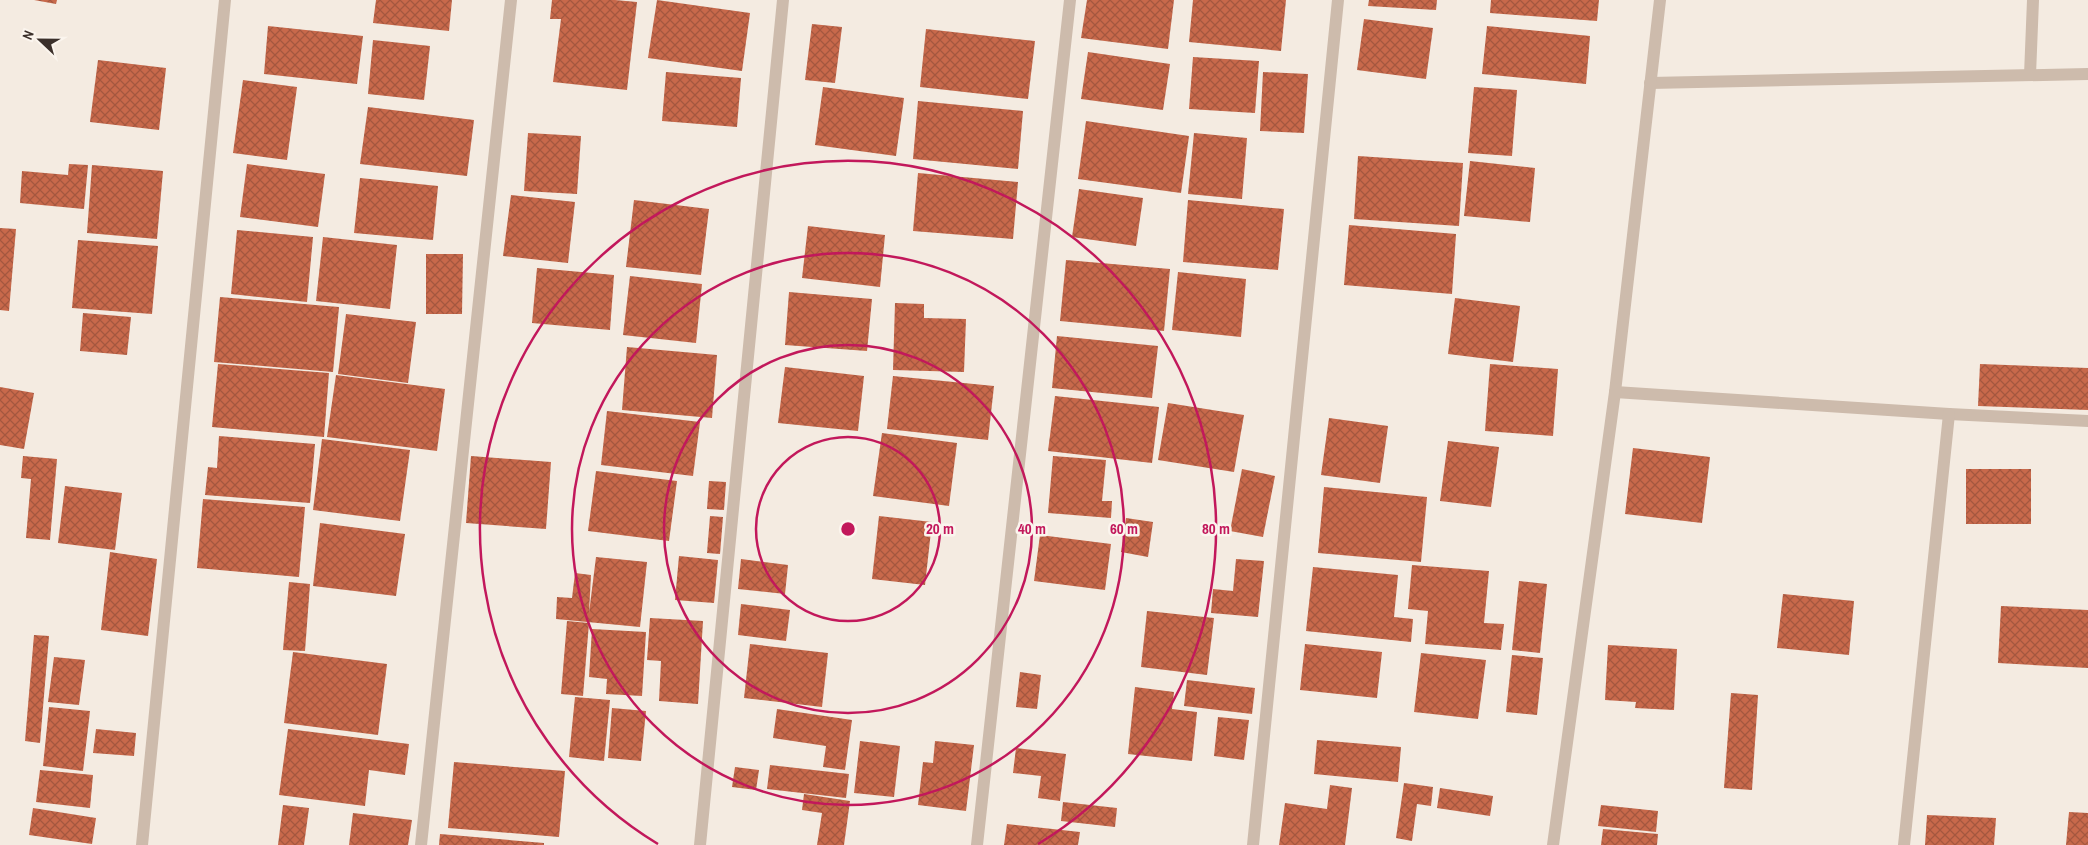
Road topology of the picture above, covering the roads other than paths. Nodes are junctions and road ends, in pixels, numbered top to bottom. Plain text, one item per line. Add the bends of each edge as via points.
1 (224, 0) edge
2 (511, 0) edge
3 (783, 0) edge
4 (1070, 0) edge
5 (1338, 0) edge
6 (1660, 0) edge
7 (2033, 0) edge
8 (2088, 74) edge
9 (2030, 75) junction
10 (1650, 84) junction
11 (1615, 392) junction
12 (1949, 414) junction
13 (2088, 421) edge
14 (142, 845) edge
15 (420, 845) edge
16 (700, 845) edge
17 (977, 845) edge
18 (1253, 845) edge
19 (1553, 845) edge
20 (1904, 845) edge

1 - 14 street
2 - 15 street
3 - 16 street
4 - 17 street
5 - 18 street
6 - 10 street
7 - 9 street
8 - 9 street
9 - 10 street
10 - 11 street
11 - 12 street
11 - 19 street
12 - 13 street
12 - 20 street

